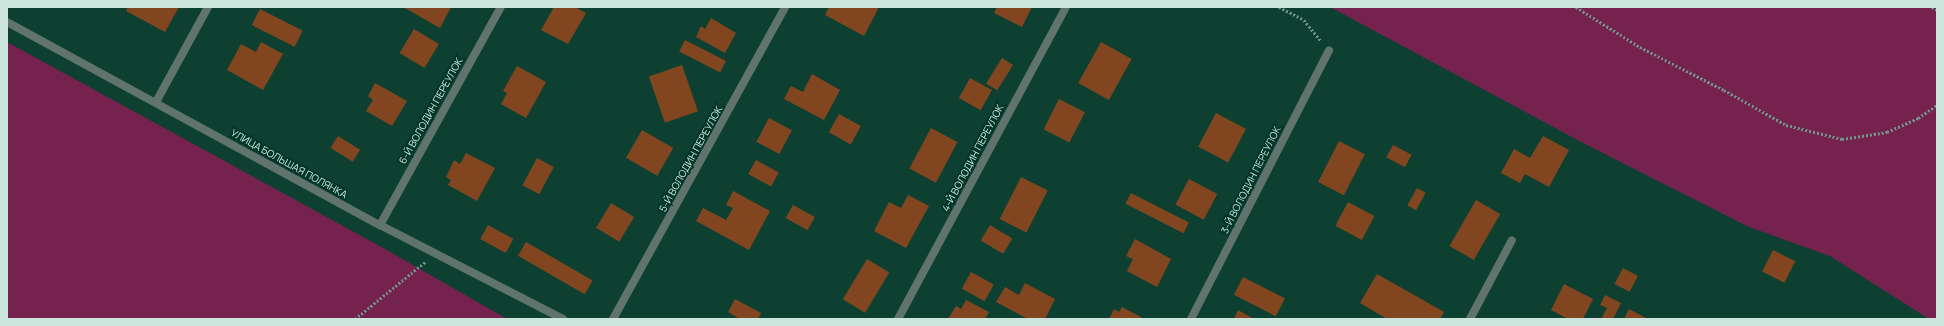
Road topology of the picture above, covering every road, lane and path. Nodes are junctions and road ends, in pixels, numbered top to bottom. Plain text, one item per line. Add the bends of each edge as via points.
1 (208, 7) edge
2 (500, 7) edge
3 (786, 7) edge
4 (1066, 7) edge
5 (1279, 7) edge
6 (1576, 7) edge
7 (1932, 7) edge
8 (1937, 10) edge
9 (7, 22) edge
10 (1329, 50) joint
11 (156, 102) junction
12 (1937, 105) edge
13 (380, 225) junction
14 (1512, 240) dead end
15 (436, 254) junction
16 (356, 319) edge
17 (563, 319) edge
18 (613, 319) edge
19 (898, 319) edge
20 (1191, 319) edge
21 (1470, 319) edge

1 - 11 street
2 - 13 street, 6-Й ВОЛОДИН ПЕРЕУЛОК
3 - 18 street, 5-Й ВОЛОДИН ПЕРЕУЛОК
4 - 19 street, 4-Й ВОЛОДИН ПЕРЕУЛОК
5 - 10 path via 1304,20
6 - 12 path via 1640,47 1786,125 1842,139 1887,132 1918,118
7 - 8 path
9 - 11 street, УЛИЦА БОЛЬШАЯ ПОЛЯНКА
10 - 20 street, 3-Й ВОЛОДИН ПЕРЕУЛОК
11 - 13 street, УЛИЦА БОЛЬШАЯ ПОЛЯНКА
13 - 15 street, УЛИЦА БОЛЬШАЯ ПОЛЯНКА
14 - 21 street
15 - 16 path
15 - 17 street, УЛИЦА БОЛЬШАЯ ПОЛЯНКА

